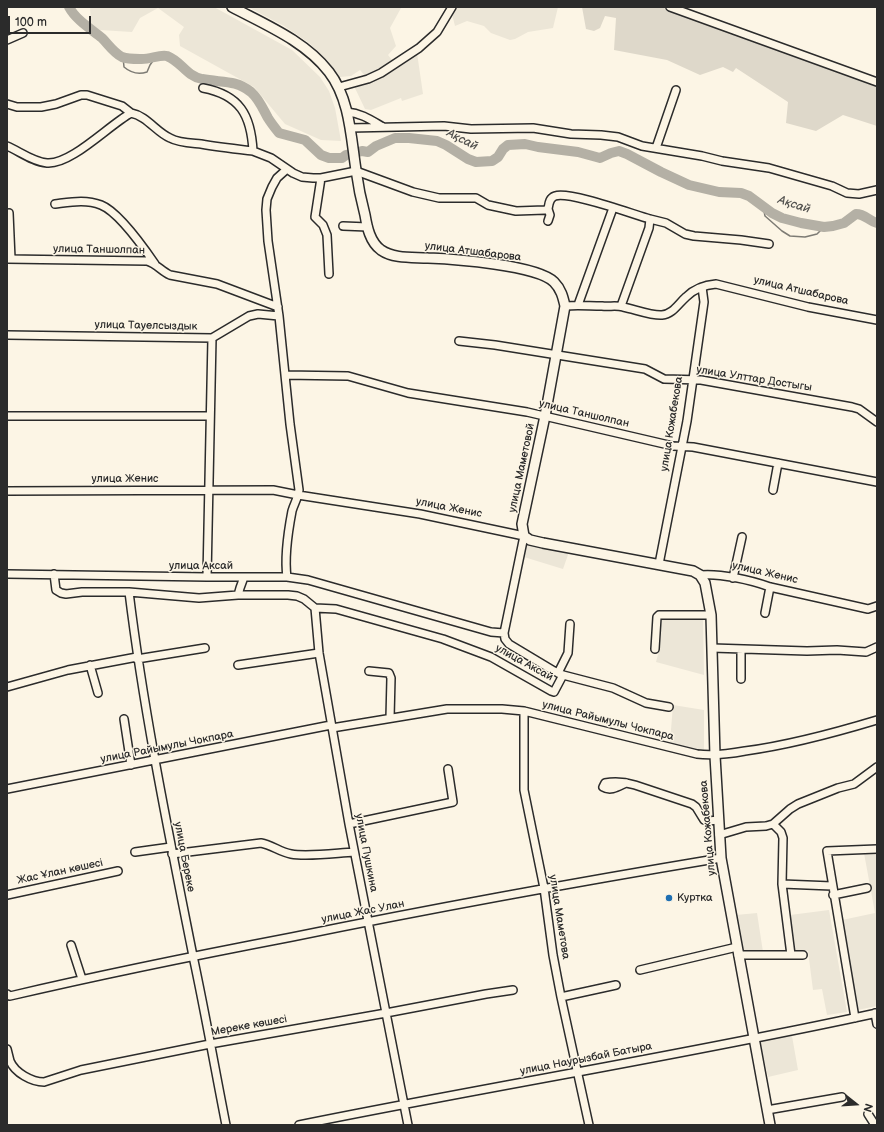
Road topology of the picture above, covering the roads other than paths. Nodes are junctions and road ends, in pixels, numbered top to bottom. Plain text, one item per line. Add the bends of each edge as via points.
1 (232, 7) edge
2 (452, 7) edge
3 (670, 7) edge
4 (23, 33) dead end
5 (7, 40) edge
6 (877, 82) edge
7 (339, 87) junction
8 (202, 88) dead end
9 (676, 90) dead end
10 (7, 104) edge
11 (347, 112) junction
12 (131, 113) junction
13 (384, 127) junction
14 (350, 128) junction
15 (7, 146) edge
16 (656, 148) junction
17 (254, 151) junction
18 (287, 169) junction
19 (356, 171) junction
20 (321, 178) junction
21 (877, 190) edge
22 (55, 204) dead end
23 (613, 208) junction
24 (548, 209) junction
25 (9, 213) dead end
26 (650, 219) junction
27 (548, 220) dead end
28 (343, 226) dead end
29 (368, 227) junction
30 (769, 244) dead end
31 (9, 259) edge
32 (155, 264) junction
33 (329, 274) dead end
34 (702, 287) junction
35 (578, 305) junction
36 (565, 306) junction
37 (621, 306) junction
38 (278, 307) junction
39 (279, 316) junction
40 (877, 320) edge
41 (7, 335) edge
42 (212, 338) junction
43 (459, 341) dead end
44 (556, 355) junction
45 (285, 375) junction
46 (692, 380) junction
47 (7, 416) edge
48 (210, 416) junction
49 (545, 416) junction
50 (877, 422) edge
51 (682, 447) junction
52 (778, 464) junction
53 (877, 482) edge
54 (773, 490) dead end
55 (7, 491) edge
56 (208, 491) junction
57 (298, 495) junction
58 (524, 536) junction
59 (742, 537) dead end
60 (659, 564) junction
61 (7, 574) edge
62 (54, 574) junction
63 (700, 575) junction
64 (207, 577) junction
65 (244, 577) junction
66 (287, 577) junction
67 (733, 578) junction
68 (770, 587) junction
69 (129, 592) junction
70 (238, 595) junction
71 (877, 606) edge
72 (315, 608) junction
73 (765, 613) dead end
74 (711, 615) junction
75 (570, 624) dead end
76 (504, 633) junction
77 (877, 647) edge
78 (205, 648) dead end
79 (712, 648) junction
80 (655, 649) dead end
81 (741, 649) junction
82 (319, 653) junction
83 (137, 658) junction
84 (90, 665) junction
85 (238, 665) dead end
86 (369, 671) dead end
87 (560, 674) junction
88 (741, 679) dead end
89 (7, 687) edge
90 (98, 693) dead end
91 (669, 707) dead end
92 (524, 711) junction
93 (390, 718) junction
94 (124, 719) dead end
95 (877, 720) edge
96 (332, 726) junction
97 (715, 756) junction
98 (155, 760) junction
99 (131, 765) junction
100 (877, 768) edge
101 (448, 769) dead end
102 (626, 783) dead end
103 (7, 789) edge
104 (719, 820) junction
105 (349, 824) junction
106 (773, 824) junction
107 (719, 835) junction
108 (877, 848) edge
109 (171, 851) junction
110 (135, 852) dead end
111 (354, 852) junction
112 (721, 858) junction
113 (118, 871) dead end
114 (782, 884) junction
115 (832, 886) junction
116 (544, 888) junction
117 (867, 888) dead end
118 (7, 895) edge
119 (833, 895) junction
120 (369, 921) junction
121 (71, 946) dead end
122 (738, 951) junction
123 (803, 955) dead end
124 (194, 956) junction
125 (791, 956) junction
126 (640, 970) dead end
127 (82, 979) junction
128 (616, 985) dead end
129 (513, 990) dead end
130 (9, 995) edge
131 (561, 997) junction
132 (386, 1013) junction
133 (876, 1013) edge
134 (855, 1018) junction
135 (877, 1024) edge
136 (753, 1038) junction
137 (210, 1044) junction
138 (7, 1049) edge
139 (578, 1071) junction
140 (842, 1097) dead end
141 (404, 1104) junction
142 (767, 1110) junction
143 (868, 1114) dead end
144 (226, 1125) edge
145 (299, 1125) edge
146 (408, 1125) edge
147 (589, 1125) edge
148 (770, 1125) edge
149 (875, 1125) edge

1 - 7 main road, улица Атшабарова via 278,31 310,52 321,62
2 - 7 street via 437,32 419,48 381,73
3 - 6 street
4 - 5 street
7 - 11 main road, улица Атшабарова
8 - 17 street via 216,90 241,107 248,118
9 - 16 street
10 - 12 street via 41,107 88,95 122,106
11 - 13 street via 365,116
11 - 14 main road, улица Атшабарова
12 - 15 street via 76,152 55,162 38,161
12 - 17 street via 143,118 171,139
13 - 14 street
13 - 16 street via 533,128 618,137
14 - 19 main road, улица Атшабарова
16 - 21 street via 769,168 832,186 847,193 859,194
17 - 18 street
18 - 20 street via 302,177
18 - 38 street via 272,187 266,210
19 - 20 street
19 - 24 street via 413,192 439,198 476,198 488,205 516,211
19 - 29 main road, улица Атшабарова
20 - 33 street via 315,217 323,225 327,235
22 - 32 street via 83,201 107,208 142,245
23 - 24 street via 576,198 554,196 550,199
23 - 26 street
23 - 35 street
24 - 27 street
25 - 31 street
26 - 30 street via 666,223 694,236
26 - 37 street
28 - 29 street
29 - 36 main road, улица Атшабарова via 374,243 380,249 397,256 505,266 546,276 560,290
31 - 32 street, улица Таншолпан via 147,261
32 - 38 street, улица Таншолпан via 164,273 217,284
34 - 37 street, улица Атшабарова via 686,296 673,311 660,316
34 - 40 street, улица Атшабарова via 716,284 808,307
34 - 46 street, улица Кожабекова via 704,302
35 - 36 street, улица Атшабарова
35 - 37 street, улица Атшабарова
36 - 44 main road, улица Маметовой
38 - 39 street
39 - 42 street, улица Тауелсыздык via 249,316
39 - 45 street
41 - 42 street, улица Тауелсыздык
42 - 48 street
43 - 44 street, улица Улттар Достыгы
44 - 46 street, улица Улттар Достыгы via 645,369 664,379
44 - 49 main road, улица Маметовой
45 - 49 street, улица Таншолпан via 348,376 408,393
45 - 57 street
46 - 50 street, улица Улттар Достыгы via 852,407
46 - 51 street, улица Кожабекова
47 - 48 street
48 - 56 street
49 - 51 street, улица Таншолпан
49 - 58 main road, улица Маметовой via 522,524
51 - 52 street, улица Таншолпан
51 - 60 street, улица Кожабекова
52 - 53 street, улица Таншолпан
52 - 54 street
55 - 56 street, улица Женис
56 - 57 street, улица Женис via 273,490
56 - 64 street
57 - 58 street, улица Женис via 420,514
57 - 66 street via 292,510 287,546
58 - 60 main road, улица Женис via 543,543
58 - 76 street, улица Маметовой
59 - 67 street
60 - 63 main road, улица Женис via 693,571
61 - 62 street, улица Аксай
62 - 64 street, улица Аксай
62 - 69 street via 56,590 61,593
63 - 67 street, улица Женис
63 - 74 main road, улица Кожабекова via 704,582
64 - 65 street, улица Аксай
65 - 66 street, улица Аксай
65 - 70 street
66 - 76 street, улица Аксай via 308,580 491,632
67 - 68 street, улица Женис
68 - 71 street, улица Женис via 868,609
68 - 73 street
69 - 70 street via 183,597
69 - 83 street, улица Береке
70 - 72 street via 297,596
72 - 82 street, улица Пушкина
72 - 87 street, улица Аксай via 336,609 443,639 491,657 554,692
74 - 79 main road, улица Кожабекова
74 - 80 street via 660,614 657,617
75 - 87 street via 568,653
76 - 87 street, улица Аксай via 508,644
77 - 81 street via 866,652
78 - 83 street
79 - 81 street
79 - 97 main road, улица Кожабекова
81 - 88 street
82 - 85 street
82 - 96 street, улица Пушкина
83 - 84 street
83 - 98 street, улица Береке
84 - 89 street
84 - 90 street
86 - 93 street via 389,673
87 - 91 street via 614,688 646,702
92 - 93 street, улица Райымулы Чокпара via 461,709
92 - 97 street, улица Райымулы Чокпара via 697,754
92 - 116 street, улица Маметова via 524,790
93 - 96 street, улица Райымулы Чокпара
94 - 99 street
95 - 97 street, улица Райымулы Чокпара via 767,748
96 - 98 street, улица Райымулы Чокпара
96 - 105 street, улица Пушкина
97 - 104 main road, улица Кожабекова
98 - 99 street, улица Райымулы Чокпара
98 - 109 street, улица Береке
99 - 103 street, улица Райымулы Чокпара
100 - 106 street via 854,784 798,804
101 - 105 street via 453,802
102 - 104 street via 692,804 704,820
104 - 107 main road, улица Кожабекова
105 - 111 street, улица Пушкина
106 - 107 street via 746,827
106 - 114 street via 783,838
107 - 112 main road, улица Кожабекова
108 - 115 street via 827,851
109 - 110 street
109 - 111 street via 261,843 289,854 299,855
109 - 124 street, улица Береке
111 - 120 street, улица Пушкина
112 - 116 street, улица Жас Улан
112 - 122 main road, улица Кожабекова
113 - 118 street, Жас Ұлан көшесі
114 - 115 street
114 - 125 street
115 - 119 street
116 - 120 street, улица Жас Улан
116 - 131 street, улица Маметова
117 - 119 street
119 - 134 street
120 - 124 street, улица Жас Улан
120 - 132 street, улица Пушкина
121 - 127 street
122 - 125 street
122 - 126 street
122 - 136 main road, улица Кожабекова
123 - 125 street
124 - 127 street, улица Жас Улан
124 - 137 street, улица Береке
127 - 130 street, улица Жас Улан
128 - 131 street
129 - 132 street, Мереке көшесі
131 - 139 street, улица Маметова
132 - 137 street, Мереке көшесі
132 - 141 street, улица Пушкина
133 - 134 street, улица Наурызбай Батыра
133 - 135 street
134 - 136 street, улица Наурызбай Батыра
136 - 139 street, улица Наурызбай Батыра
136 - 142 main road, улица Кожабекова
137 - 138 street, Мереке көшесі via 81,1070 44,1082 32,1080 16,1070 10,1062
137 - 144 street, улица Береке
139 - 141 street, улица Наурызбай Батыра
139 - 147 street, улица Маметова
140 - 142 street
141 - 145 street, улица Наурызбай Батыра
141 - 146 street, улица Пушкина
142 - 148 main road, улица Кожабекова
143 - 149 street

